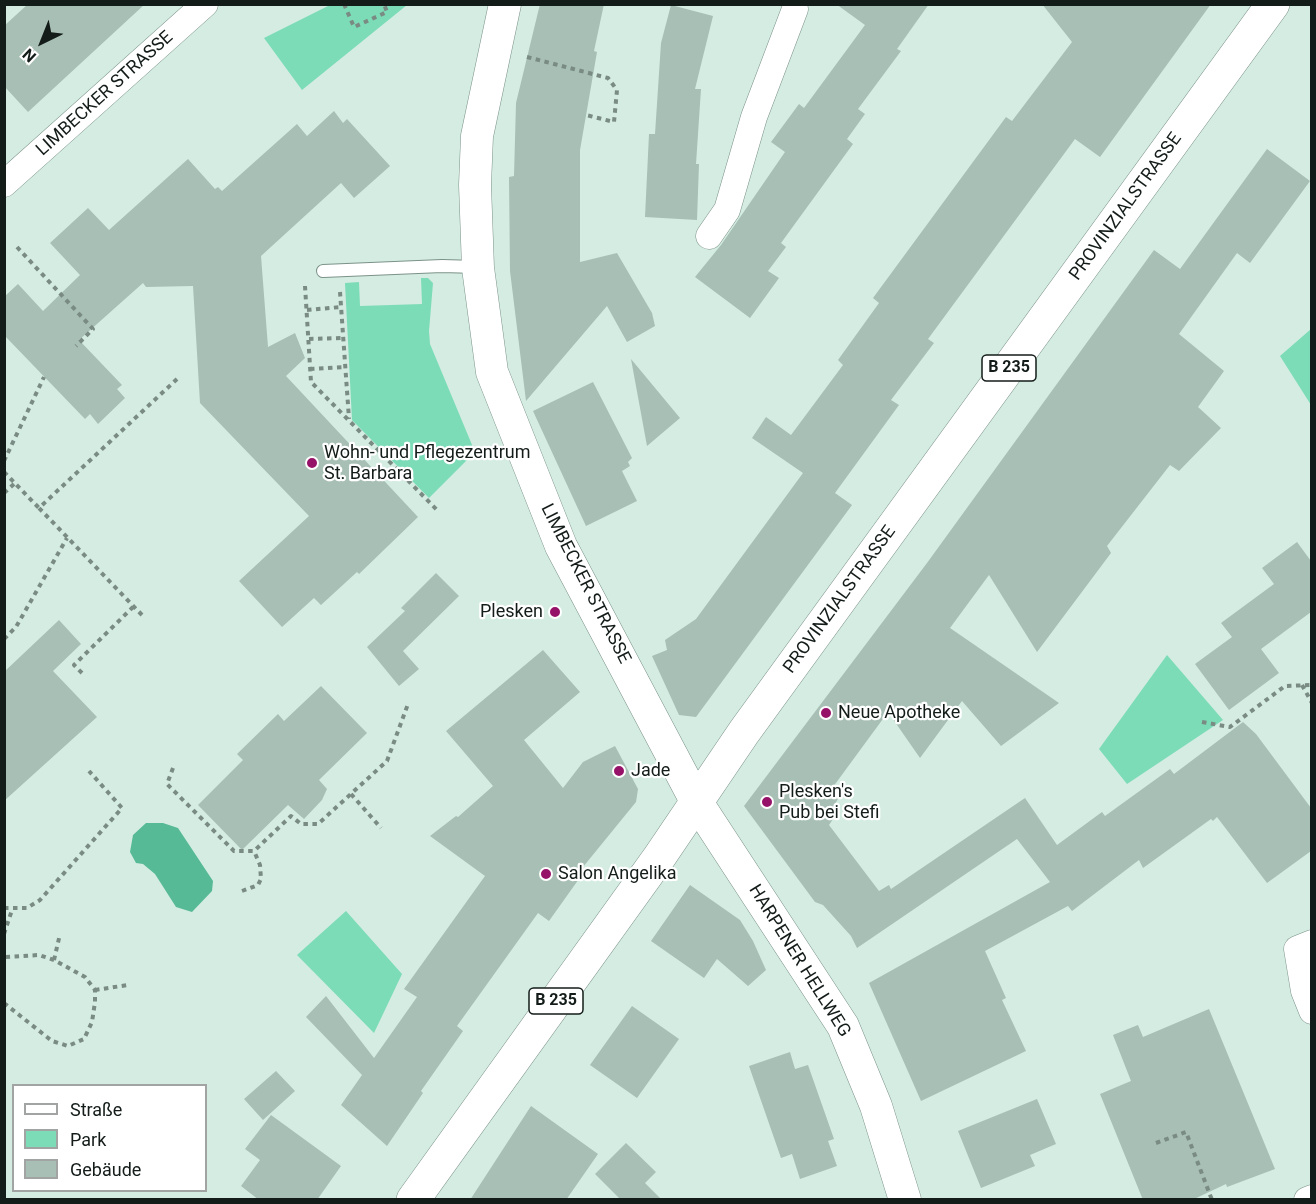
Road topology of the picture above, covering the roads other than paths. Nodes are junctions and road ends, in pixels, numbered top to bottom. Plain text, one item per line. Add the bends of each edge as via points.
1 (205, 4) edge
2 (505, 4) edge
3 (1273, 4) edge
4 (791, 6) edge
5 (4, 184) edge
6 (709, 236) dead end
7 (478, 267) junction
8 (323, 271) road end
9 (696, 801) junction
10 (1311, 943) edge
11 (1311, 1011) edge
12 (1311, 1198) edge
13 (413, 1200) edge
14 (905, 1200) edge
15 (1307, 1200) edge

1 - 5 street, LIMBECKER STRASSE
2 - 7 street, LIMBECKER STRASSE via 477,136
3 - 9 main road, PROVINZIALSTRASSE / B 235
4 - 6 street via 727,210
7 - 8 lane
7 - 9 street, LIMBECKER STRASSE via 492,372 516,437 561,546
9 - 13 main road, PROVINZIALSTRASSE / B 235
9 - 14 street, HARPENER HELLWEG via 843,1026 876,1106
10 - 11 street via 1297,948
12 - 15 street

